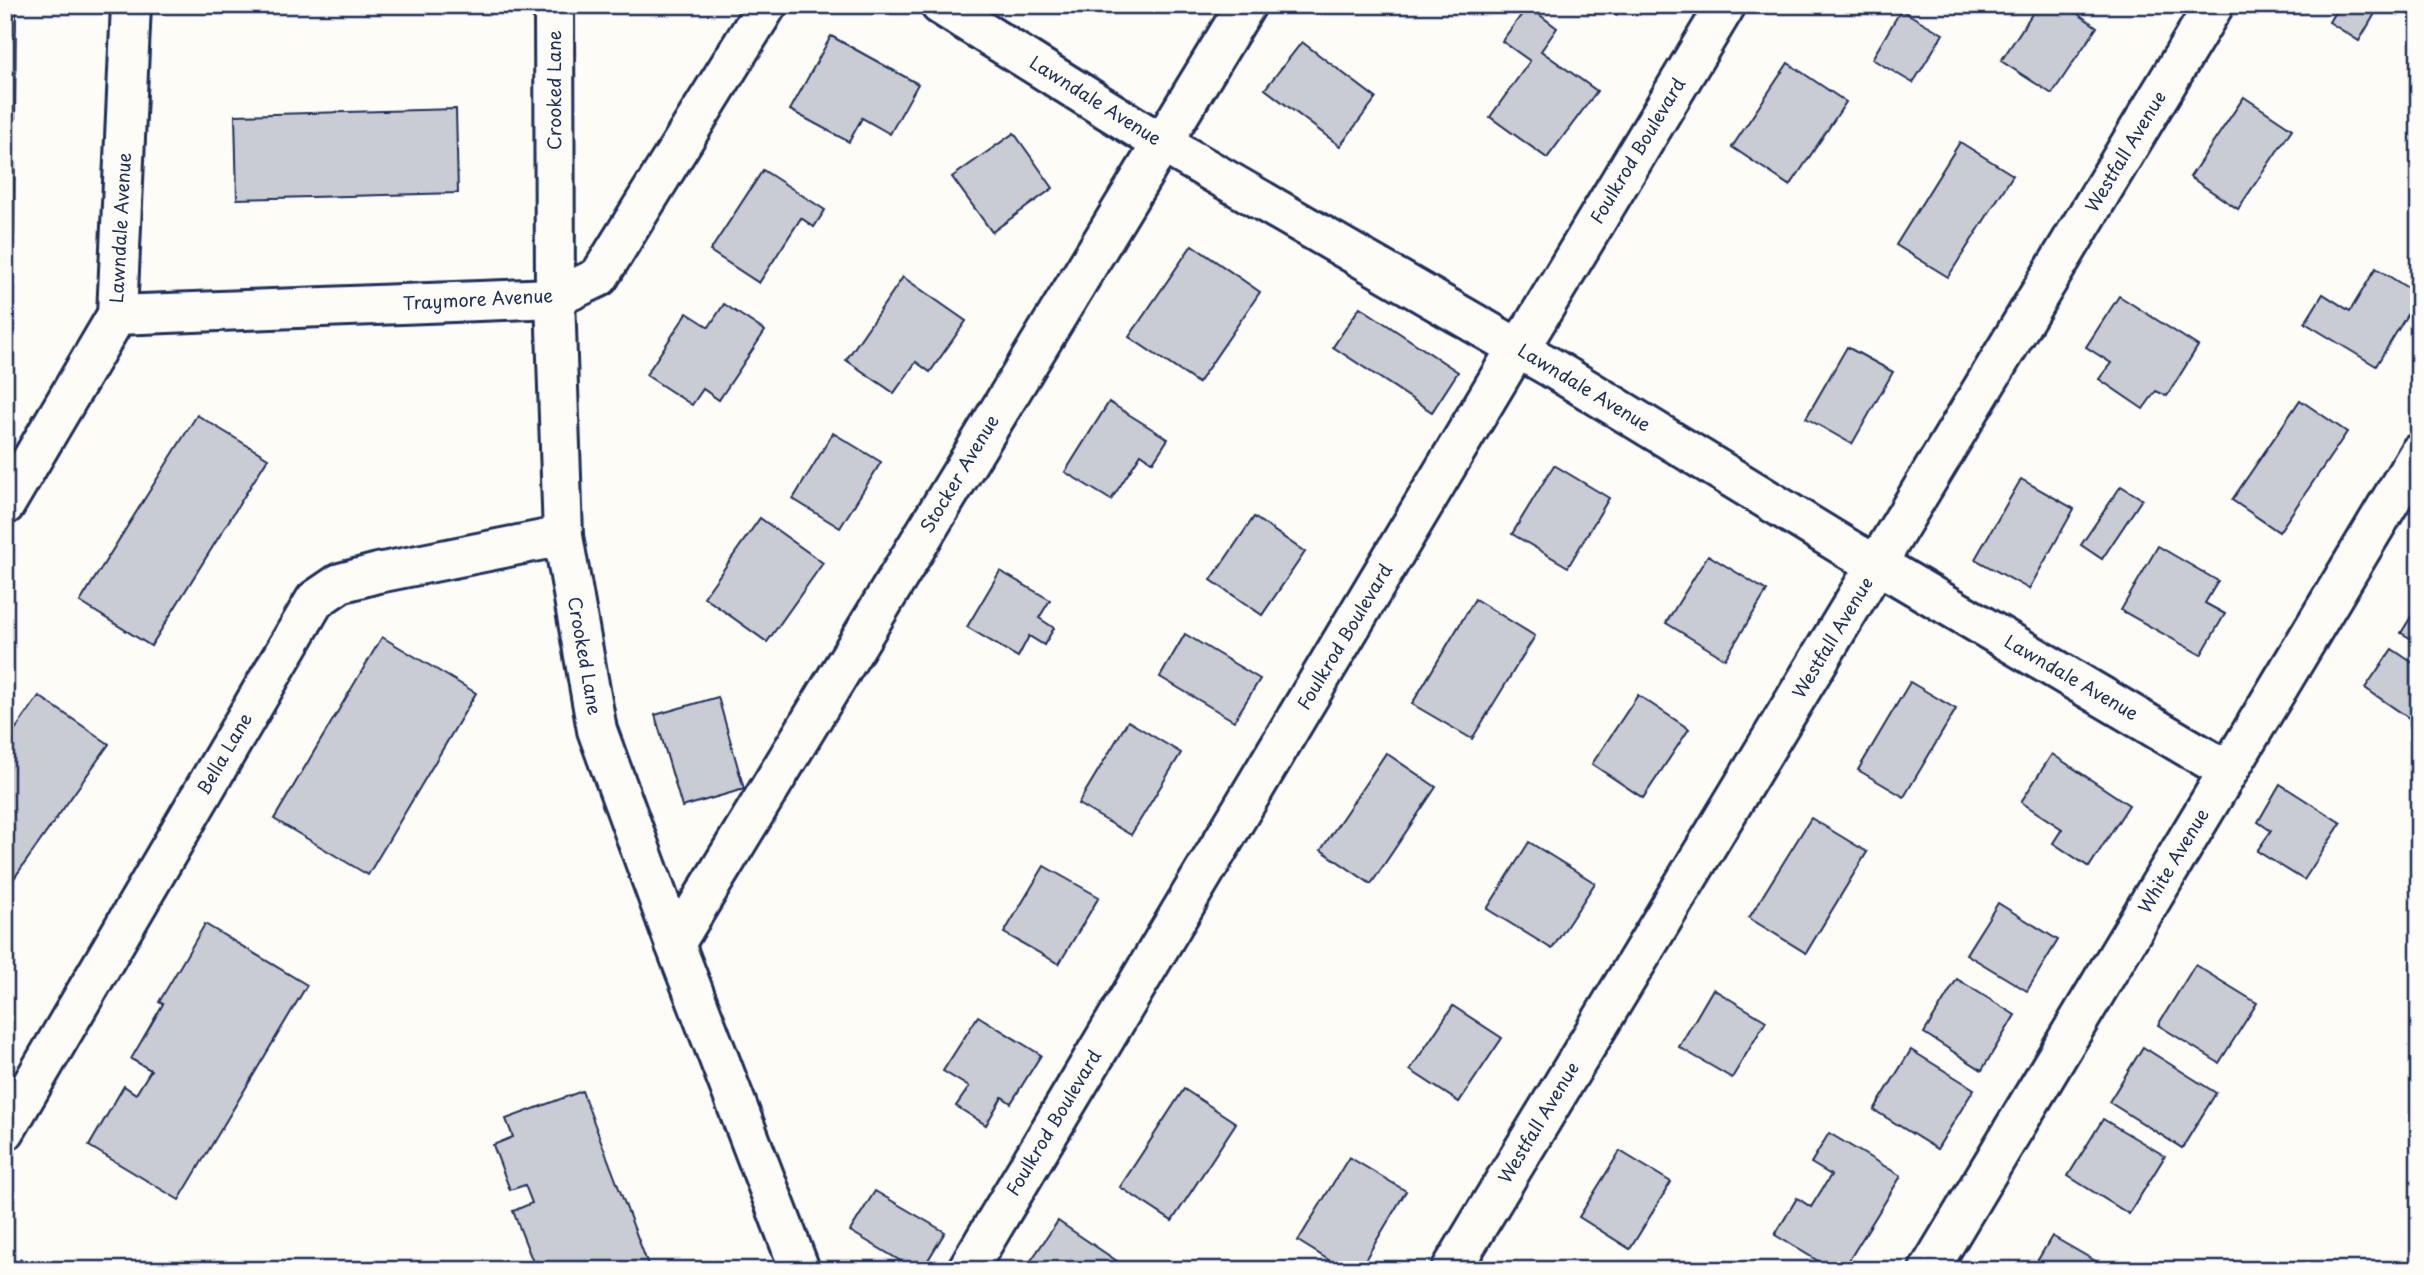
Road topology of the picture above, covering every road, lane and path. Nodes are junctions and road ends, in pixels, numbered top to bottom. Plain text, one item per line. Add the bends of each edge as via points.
1 (131, 5) edge
2 (554, 5) edge
3 (767, 5) edge
4 (940, 5) edge
5 (1245, 5) edge
6 (1726, 5) edge
7 (2214, 5) edge
8 (1162, 143) junction
9 (555, 298) junction
10 (117, 315) junction
11 (1517, 348) junction
12 (2419, 453) edge
13 (5, 505) edge
14 (563, 536) junction
15 (1876, 565) junction
16 (2228, 771) junction
17 (675, 944) junction
18 (5, 1131) edge
19 (800, 1270) edge
20 (967, 1270) edge
21 (1451, 1270) edge
22 (1929, 1270) edge

1 - 10 street, Lawndale Avenue
2 - 9 street, Crooked Lane
3 - 9 street, Traymore Avenue via 599,277
4 - 8 street, Lawndale Avenue
5 - 8 street, Stocker Avenue
6 - 11 street, Foulkrod Boulevard
7 - 15 street, Westfall Avenue
8 - 11 street, Lawndale Avenue
8 - 17 street, Stocker Avenue
9 - 10 street, Traymore Avenue
9 - 14 street, Crooked Lane
10 - 13 street, Lawndale Avenue
11 - 15 street, Lawndale Avenue
11 - 20 street, Foulkrod Boulevard
12 - 16 street, White Avenue
14 - 17 street, Crooked Lane via 597,730
14 - 18 street, Bella Lane via 366,576 340,583 315,600
15 - 16 street, Lawndale Avenue
15 - 21 street, Westfall Avenue
16 - 22 street, White Avenue
17 - 19 street, Crooked Lane

